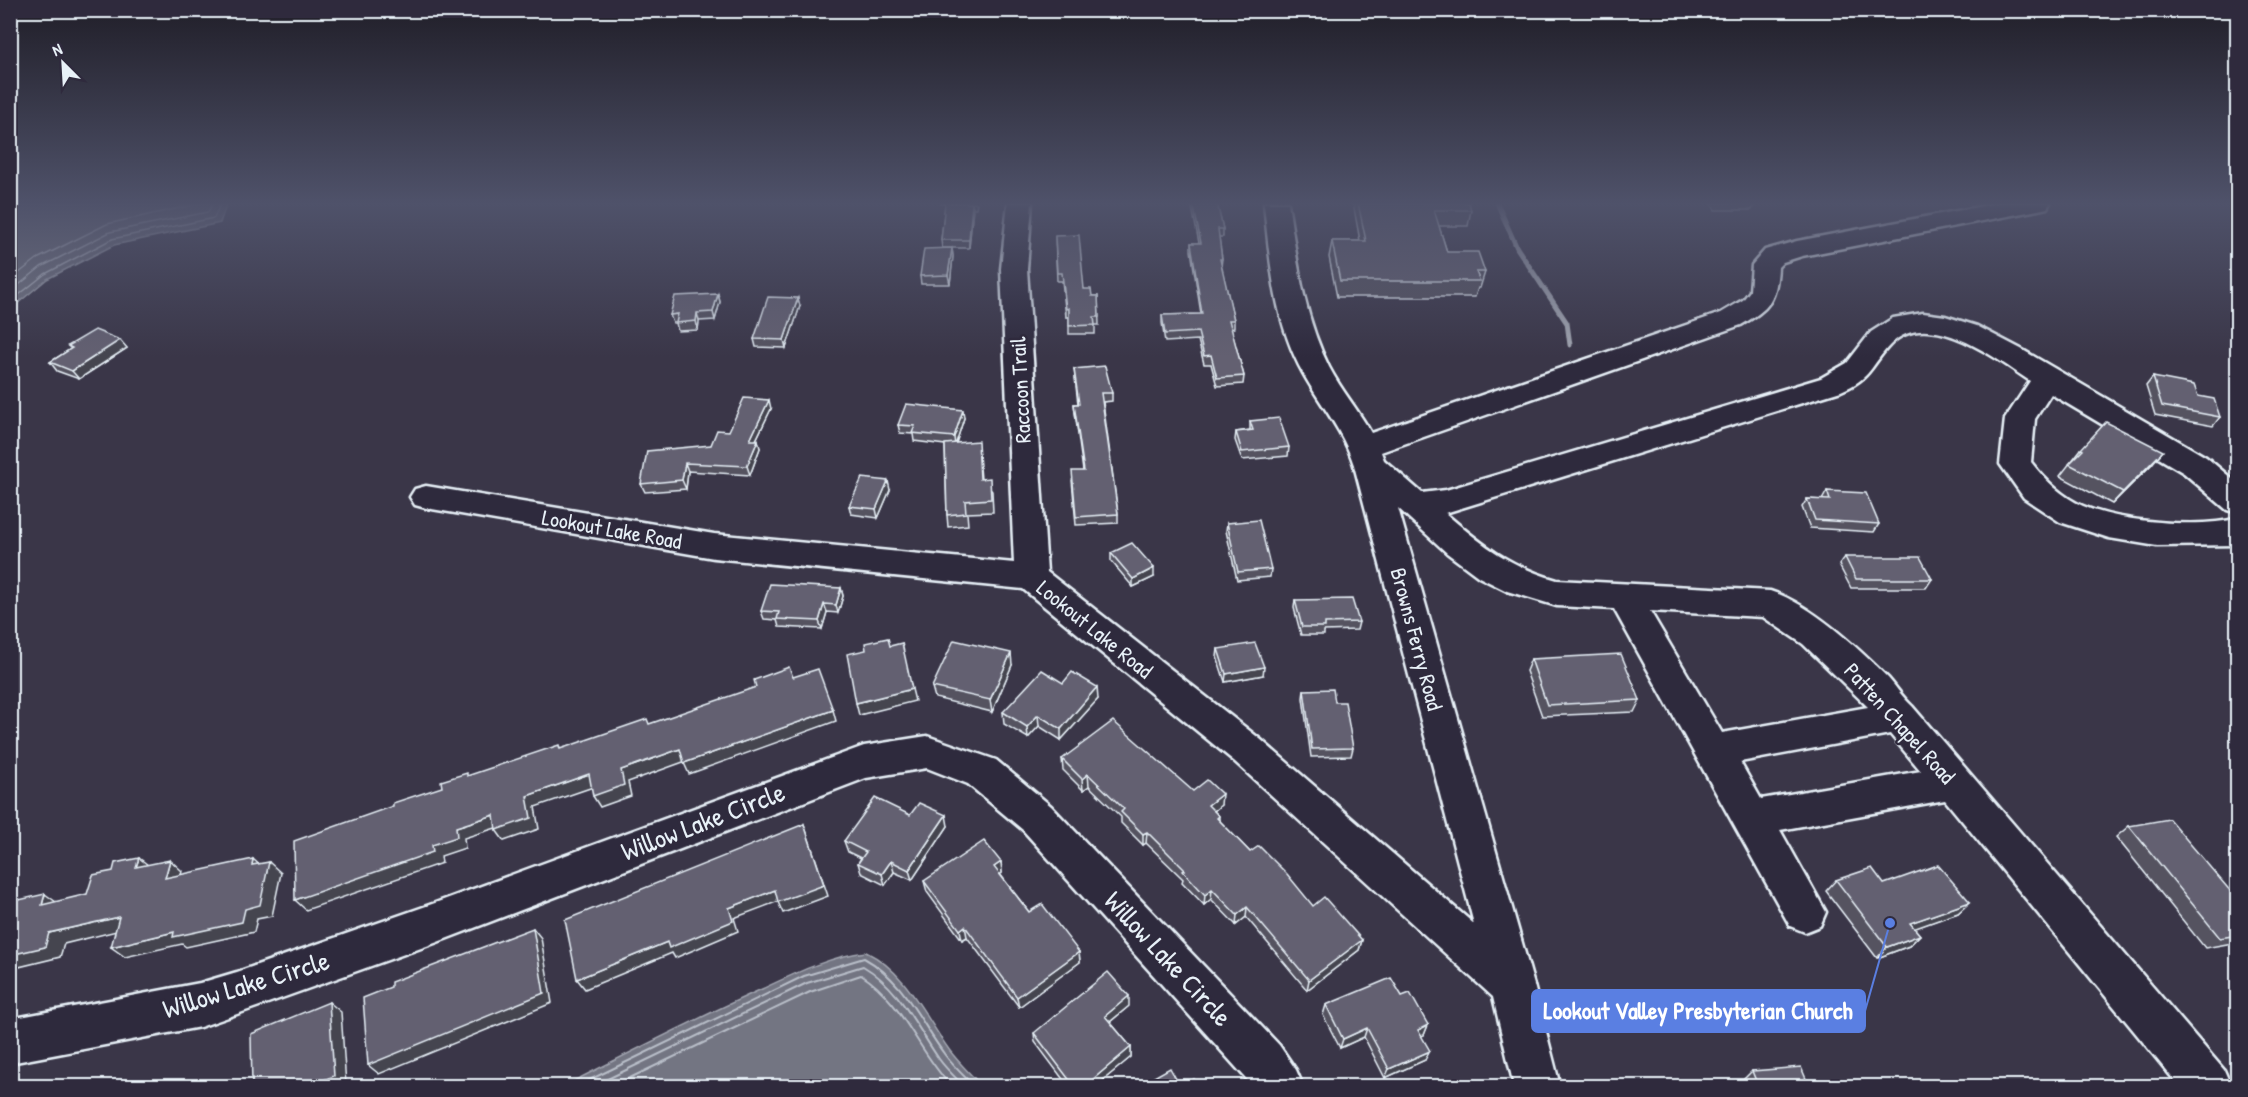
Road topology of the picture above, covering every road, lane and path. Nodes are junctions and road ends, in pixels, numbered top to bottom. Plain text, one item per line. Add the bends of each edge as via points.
1 (1015, 254) edge
2 (1283, 254) edge
3 (1780, 254) edge
4 (2046, 378) junction
5 (1367, 456) junction
6 (426, 497) dead end
7 (2238, 502) edge
8 (1416, 506) junction
9 (2238, 530) edge
10 (1031, 577) junction
11 (1624, 596) junction
12 (1899, 717) junction
13 (1713, 751) junction
14 (1953, 782) junction
15 (1751, 818) junction
16 (1804, 912) dead end
17 (1512, 985) junction
18 (10, 1041) edge
19 (1280, 1086) edge
20 (1537, 1086) edge
21 (2208, 1086) edge

1 - 10 street, Raccoon Trail
2 - 5 street, Browns Ferry Road via 1299,332 1317,372 1344,411
3 - 5 street via 1765,265 1763,291 1753,306 1731,319
4 - 7 street via 2195,465
4 - 8 street via 1974,334 1935,322 1914,322 1882,336 1861,366 1846,378 1810,392 1446,501
4 - 9 street via 2020,419 2015,464 2035,490 2071,514 2109,526 2157,534 2234,534
5 - 8 street, Patten Chapel Road
5 - 17 street, Browns Ferry Road
6 - 10 street, Lookout Lake Road via 714,546
8 - 11 street, Patten Chapel Road via 1491,568 1519,582 1557,593
10 - 17 street, Lookout Lake Road via 1247,750
11 - 12 street, Patten Chapel Road via 1770,604 1815,634 1875,688
11 - 13 street
12 - 13 street
12 - 14 street, Patten Chapel Road
13 - 15 street
14 - 15 street
14 - 21 street, Patten Chapel Road
15 - 16 street
17 - 20 street, Browns Ferry Road
18 - 19 street, Willow Lake Circle via 200,1005 462,913 864,762 927,752 982,772 1037,818 1263,1061

